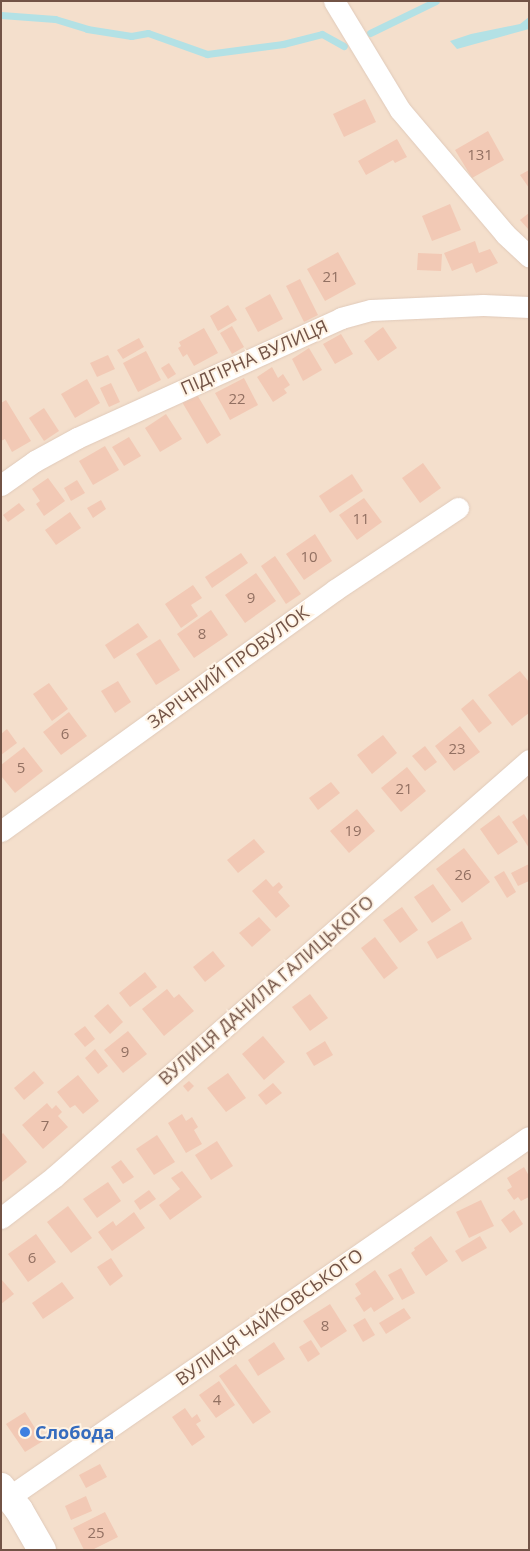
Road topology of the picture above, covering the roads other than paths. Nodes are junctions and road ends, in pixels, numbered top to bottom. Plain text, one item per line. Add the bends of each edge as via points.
1 (334, 1) edge
2 (529, 256) edge
3 (529, 307) edge
4 (1, 485) edge
5 (458, 508) dead end
6 (529, 760) edge
7 (1, 831) edge
8 (529, 1137) edge
9 (1, 1218) edge
10 (5, 1492) edge
11 (42, 1550) edge

1 - 2 street via 400,110 505,234
3 - 4 street, ПІДГІРНА ВУЛИЦЯ via 483,305 371,310 341,318 77,438 35,461
5 - 7 street, ЗАРІЧНИЙ ПРОВУЛОК via 335,590
6 - 9 street, ВУЛИЦЯ ДАНИЛА ГАЛИЦЬКОГО via 61,1171
8 - 10 street, ВУЛИЦЯ ЧАЙКОВСЬКОГО
10 - 11 street

